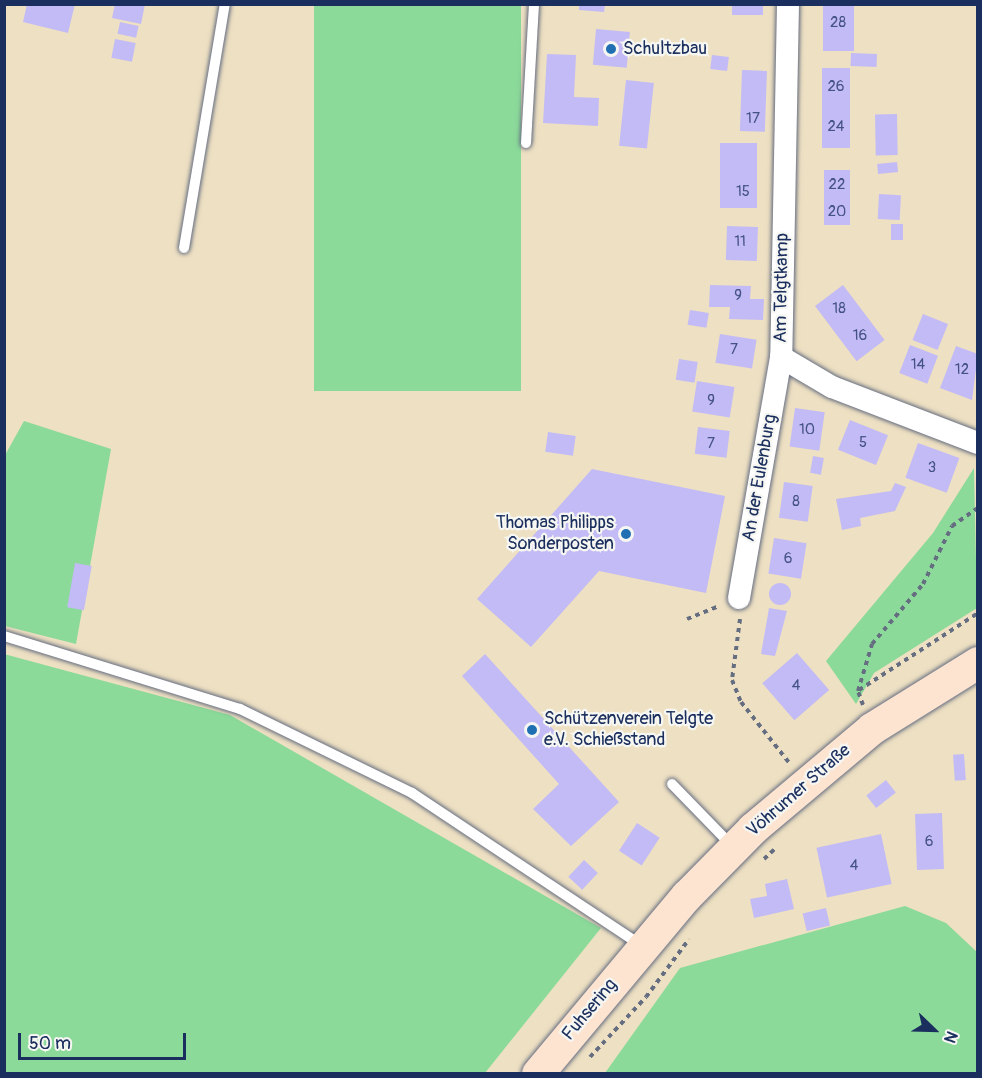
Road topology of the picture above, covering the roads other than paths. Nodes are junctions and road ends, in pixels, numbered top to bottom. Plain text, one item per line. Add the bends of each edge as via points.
1 (225, 4) edge
2 (534, 4) edge
3 (788, 4) edge
4 (526, 143) dead end
5 (184, 248) dead end
6 (781, 357) junction
7 (978, 443) edge
8 (739, 598) road end
9 (4, 636) edge
10 (978, 663) edge
11 (672, 784) dead end
12 (746, 857) junction
13 (643, 947) junction
14 (538, 1074) edge

1 - 5 lane
2 - 4 lane
3 - 6 street, Am Telgtkamp
6 - 7 street, Am Telgtkamp via 832,387
6 - 8 street, An der Eulenburg
9 - 13 lane via 262,720 412,793
10 - 12 main road, Vöhrumer Straße via 873,729 805,782
11 - 12 lane
12 - 13 main road, Vöhrumer Straße
13 - 14 main road, Fuhsering

